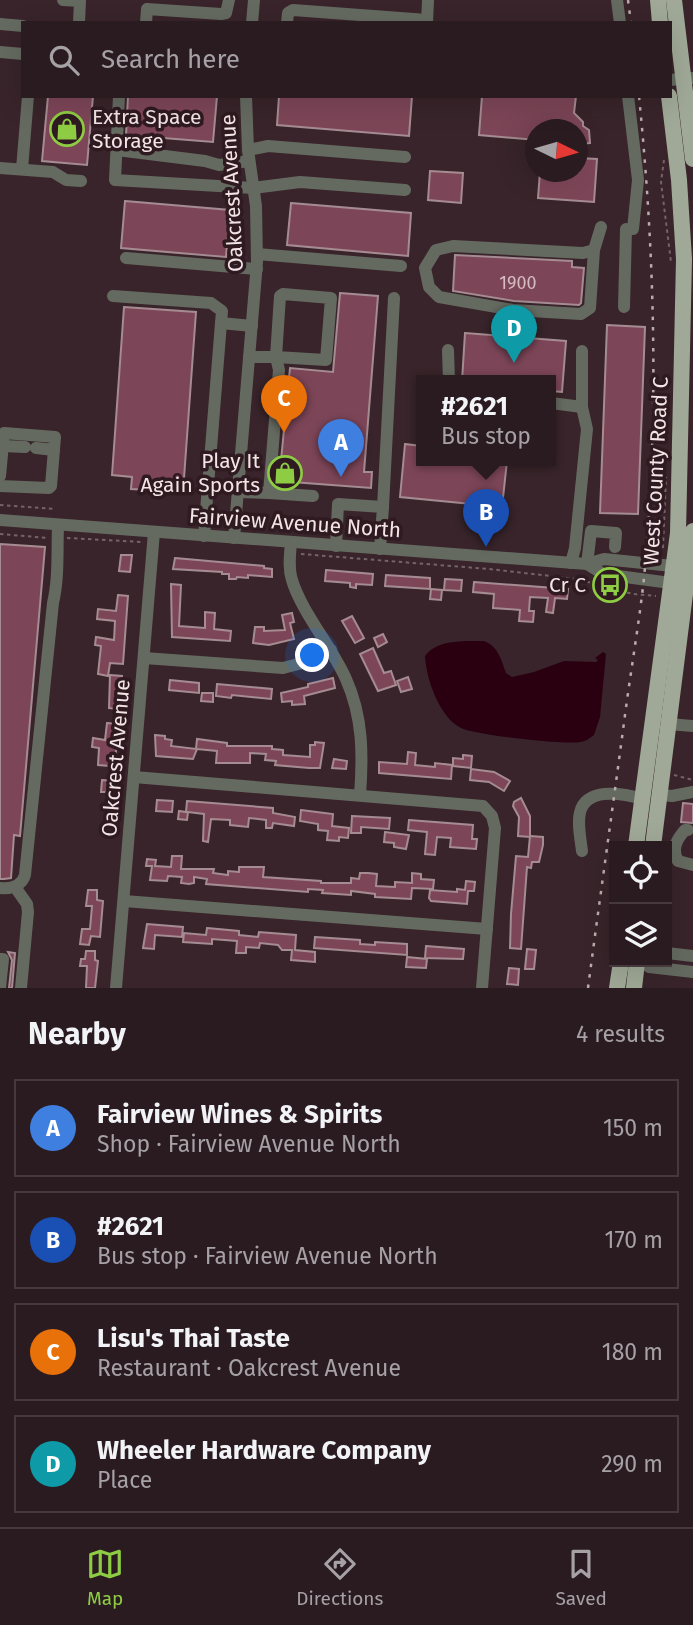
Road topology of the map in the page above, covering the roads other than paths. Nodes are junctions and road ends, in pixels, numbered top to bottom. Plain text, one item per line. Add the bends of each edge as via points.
1 (63, 0) edge
2 (229, 0) edge
3 (254, 0) edge
4 (428, 0) edge
5 (617, 0) edge
6 (658, 0) edge
7 (674, 0) edge
8 (148, 5) edge
9 (79, 21) edge
10 (252, 21) edge
11 (287, 21) edge
12 (416, 21) edge
13 (427, 21) edge
14 (620, 21) edge
15 (660, 21) edge
16 (0, 24) edge
17 (21, 26) edge
18 (0, 52) edge
19 (21, 54) edge
20 (682, 79) edge
21 (28, 98) edge
22 (119, 98) edge
23 (246, 98) edge
24 (628, 98) edge
25 (669, 98) edge
26 (117, 150) junction
27 (249, 156) junction
28 (405, 157) dead end
29 (693, 159) edge
30 (0, 168) edge
31 (22, 169) junction
32 (81, 181) dead end
33 (253, 188) junction
34 (405, 190) dead end
35 (601, 227) dead end
36 (594, 250) junction
37 (257, 254) junction
38 (126, 258) dead end
39 (683, 261) edge
40 (401, 266) dead end
41 (257, 269) junction
42 (113, 296) dead end
43 (394, 298) dead end
44 (624, 307) dead end
45 (221, 323) junction
46 (252, 326) junction
47 (448, 350) dead end
48 (582, 351) dead end
49 (249, 357) junction
50 (276, 357) junction
51 (449, 375) edge
52 (556, 404) edge
53 (582, 407) junction
54 (3, 446) junction
55 (54, 450) junction
56 (0, 476) edge
57 (0, 486) edge
58 (238, 492) junction
59 (269, 493) junction
60 (313, 496) dead end
61 (383, 507) junction
62 (0, 520) edge
63 (58, 531) junction
64 (693, 531) edge
65 (204, 536) junction
66 (154, 537) junction
67 (234, 538) junction
68 (336, 545) junction
69 (290, 547) junction
70 (615, 547) dead end
71 (380, 549) junction
72 (571, 563) junction
73 (587, 564) junction
74 (679, 566) edge
75 (677, 584) edge
76 (331, 650) junction
77 (144, 658) junction
78 (668, 724) junction
79 (693, 726) edge
80 (134, 777) junction
81 (693, 792) edge
82 (661, 794) junction
83 (360, 795) junction
84 (642, 799) junction
85 (688, 830) dead end
86 (637, 841) edge
87 (654, 841) edge
88 (582, 851) dead end
89 (693, 865) edge
90 (15, 887) junction
91 (0, 888) edge
92 (124, 901) junction
93 (487, 929) junction
94 (672, 954) edge
95 (693, 957) edge
96 (0, 959) edge
97 (620, 967) edge
98 (636, 967) edge
99 (649, 967) edge
100 (693, 972) edge
101 (0, 988) edge
102 (21, 988) edge
103 (117, 988) edge
104 (482, 988) edge
105 (617, 988) edge
106 (634, 988) edge

1 - 9 street via 80,1
2 - 8 street via 226,13 221,14
3 - 10 street
4 - 13 street
5 - 14 street
6 - 15 main road
7 - 20 main road
11 - 12 street via 293,10
16 - 17 street
18 - 19 street
20 - 29 main road
21 - 31 street
22 - 26 street
23 - 27 street, Oakcrest Avenue
24 - 44 street via 638,180 629,229
25 - 39 main road, West County Road C
26 - 27 street via 219,165
26 - 33 street via 115,180
27 - 28 street via 268,146
27 - 33 street, Oakcrest Avenue
30 - 31 street
31 - 32 street
33 - 34 street via 300,182
33 - 37 street, Oakcrest Avenue
35 - 36 street
36 - 36 street via 590,308 581,314 513,310 439,297 429,287 425,268 436,250 453,246
37 - 40 street
37 - 41 street, Oakcrest Avenue
38 - 41 street
39 - 74 main road, West County Road C
41 - 46 street, Oakcrest Avenue
42 - 45 street via 211,303 222,311
43 - 61 street
45 - 46 street
45 - 65 street
46 - 49 street, Oakcrest Avenue
47 - 51 street
48 - 53 street
49 - 50 street
49 - 58 street, Oakcrest Avenue
50 - 50 street via 281,296 331,298 326,360
50 - 59 street via 279,370
52 - 53 street
53 - 72 street via 587,429
54 - 55 street
54 - 55 street via 4,433 55,437
54 - 56 street
55 - 57 street via 49,488
58 - 59 street
58 - 67 street, Oakcrest Avenue
59 - 60 street
61 - 68 street via 338,504
61 - 71 street
62 - 63 street, Fairview Avenue North
63 - 66 street, Fairview Avenue North
63 - 90 street via 59,578 25,875
64 - 74 main road, West County Road C
65 - 66 street, Fairview Avenue North
65 - 67 street, Fairview Avenue North
66 - 77 street, Oakcrest Avenue
67 - 69 street, Fairview Avenue North
68 - 69 street, Fairview Avenue North
68 - 71 street, Fairview Avenue North
69 - 76 street via 295,589
70 - 73 street via 616,533 591,531
71 - 72 street, Fairview Avenue North
72 - 73 street, Fairview Avenue North
73 - 74 street, Fairview Avenue North via 604,559
73 - 75 street, Fairview Avenue North via 603,575
74 - 75 main road, West County Road C
75 - 78 main road, West County Road C
75 - 84 main road, West County Road C
76 - 77 street via 310,662 283,668
76 - 83 street via 358,711 363,751
77 - 80 street, Oakcrest Avenue
78 - 79 street
78 - 82 main road, West County Road C
80 - 83 street
80 - 92 street, Oakcrest Avenue
81 - 82 street
82 - 87 main road, West County Road C
83 - 93 street via 477,804 488,811 495,828
84 - 86 main road, West County Road C
84 - 88 street via 614,793 591,796 583,803 579,822
85 - 89 street via 676,841 675,851 678,861
90 - 91 street
90 - 102 street via 28,912
92 - 93 street
92 - 103 street, Oakcrest Avenue
93 - 104 street
94 - 95 street
96 - 101 street
97 - 105 main road
98 - 106 main road
99 - 100 street

